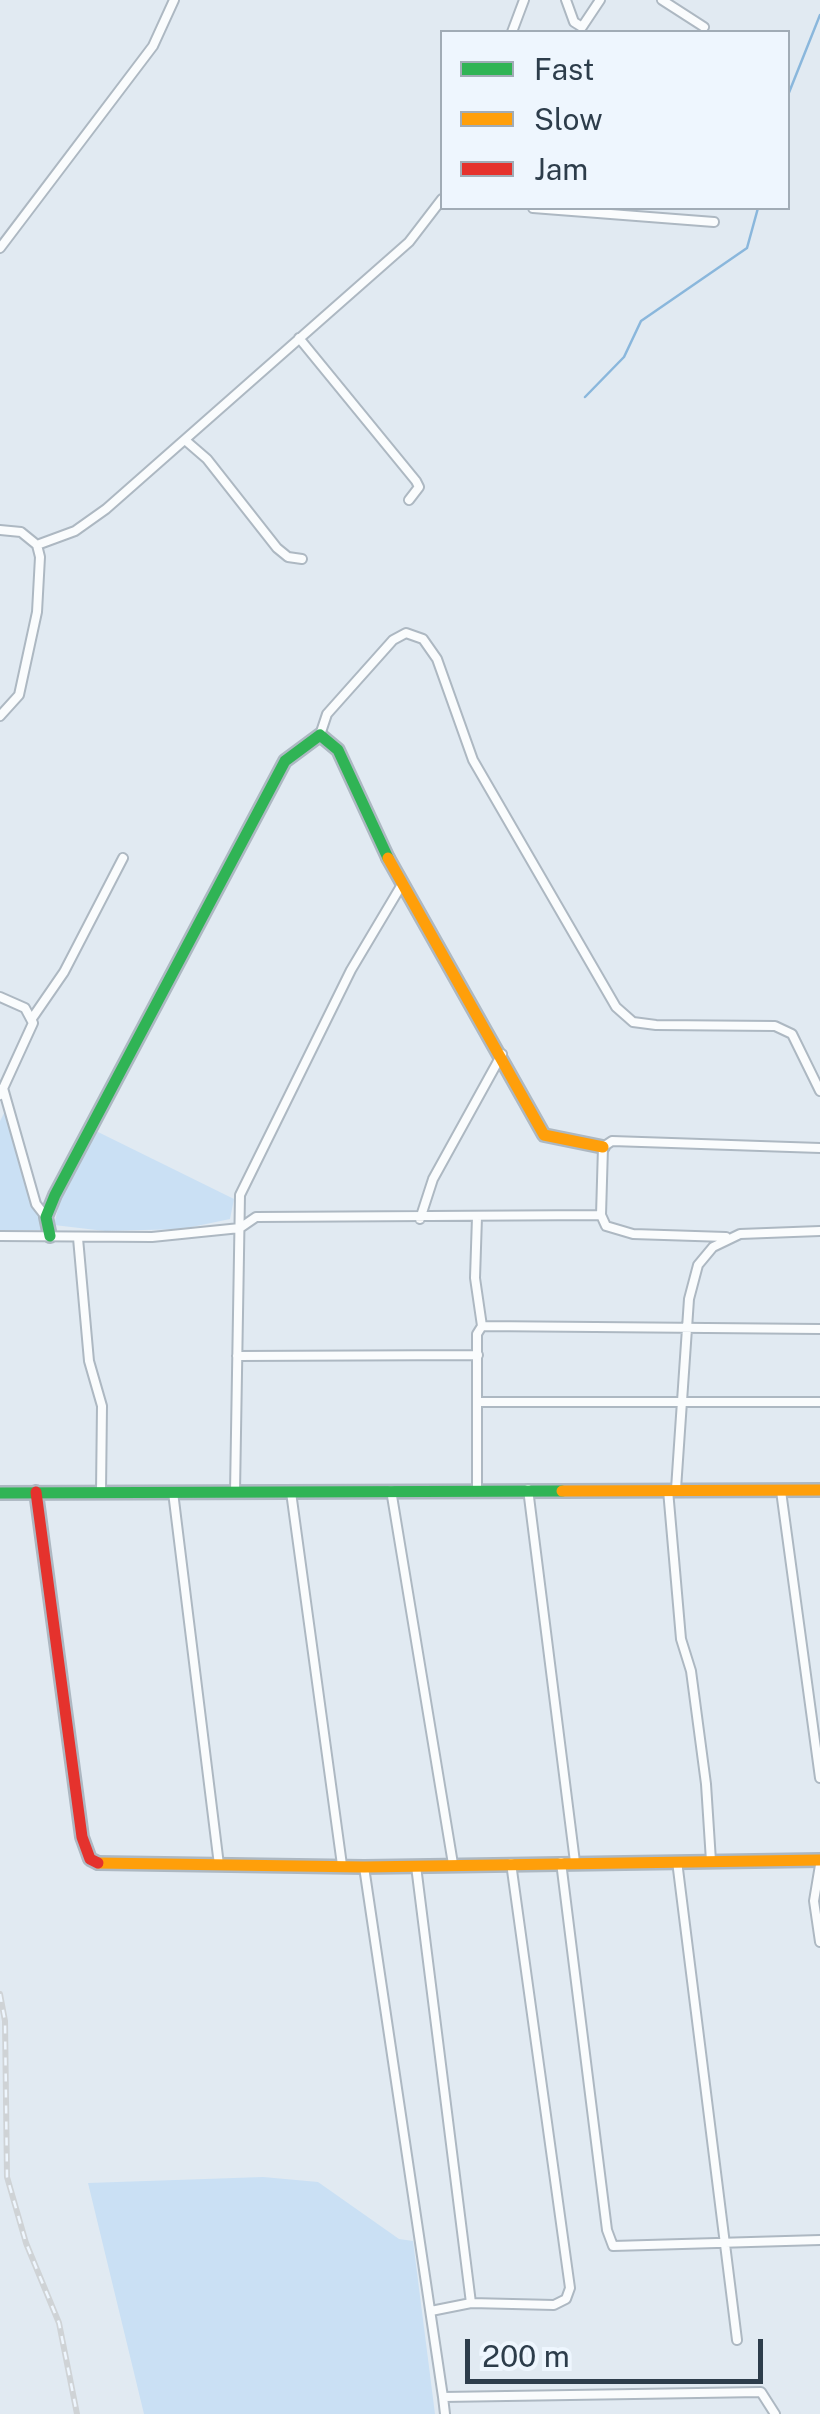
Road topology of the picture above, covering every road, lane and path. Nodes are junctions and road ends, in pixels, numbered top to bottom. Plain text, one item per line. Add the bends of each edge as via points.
1 (174, 0) edge
2 (524, 0) edge
3 (566, 0) edge
4 (600, 0) edge
5 (662, 0) edge
6 (704, 26) dead end
7 (513, 30) edge
8 (440, 202) edge
9 (559, 210) edge
10 (714, 222) dead end
11 (0, 248) edge
12 (299, 338) junction
13 (184, 440) junction
14 (409, 500) dead end
15 (0, 530) edge
16 (37, 545) junction
17 (302, 559) dead end
18 (0, 716) edge
19 (320, 735) junction
20 (123, 858) dead end
21 (401, 886) junction
22 (0, 996) edge
23 (33, 1017) junction
24 (502, 1054) junction
25 (2, 1091) edge
26 (820, 1091) edge
27 (604, 1147) junction
28 (820, 1148) edge
29 (601, 1216) junction
30 (477, 1217) junction
31 (46, 1218) junction
32 (420, 1219) junction
33 (240, 1228) junction
34 (820, 1231) edge
35 (0, 1236) edge
36 (50, 1236) junction
37 (726, 1237) junction
38 (78, 1238) junction
39 (482, 1326) junction
40 (688, 1330) junction
41 (820, 1330) edge
42 (478, 1355) junction
43 (237, 1356) junction
44 (682, 1401) junction
45 (479, 1402) junction
46 (820, 1402) edge
47 (477, 1488) junction
48 (528, 1488) junction
49 (391, 1490) junction
50 (672, 1490) junction
51 (820, 1490) edge
52 (101, 1491) junction
53 (781, 1491) junction
54 (36, 1492) junction
55 (174, 1492) junction
56 (235, 1492) junction
57 (291, 1492) junction
58 (0, 1493) edge
59 (820, 1778) edge
60 (711, 1861) junction
61 (568, 1862) junction
62 (677, 1862) junction
63 (511, 1863) junction
64 (453, 1864) junction
65 (342, 1865) junction
66 (820, 1865) edge
67 (219, 1866) junction
68 (416, 1866) junction
69 (364, 1867) junction
70 (820, 1942) edge
71 (727, 2240) junction
72 (820, 2240) edge
73 (471, 2303) junction
74 (431, 2311) junction
75 (736, 2340) dead end
76 (444, 2397) junction
77 (445, 2414) edge
78 (775, 2414) edge

1 - 11 street via 153,46
2 - 7 street
3 - 4 street via 582,27
5 - 6 street
8 - 12 street via 409,242
9 - 10 street
12 - 13 street
12 - 14 street via 416,481
13 - 16 street via 75,532
13 - 17 street via 277,548
15 - 16 street via 21,532
16 - 18 street via 37,612 20,695
19 - 21 street via 338,750
19 - 26 street via 327,714 393,640 406,633 422,638 437,659 473,760 616,1007 633,1022 656,1026 775,1026 792,1034
19 - 31 street via 286,761
20 - 23 street
21 - 24 street
21 - 33 street via 351,970 240,1195
22 - 23 street
23 - 25 street
24 - 27 street via 544,1135
24 - 32 street via 432,1179
25 - 31 street
27 - 28 street via 612,1140
27 - 29 street
29 - 30 street
29 - 37 street via 616,1231
30 - 32 street
30 - 39 street
31 - 36 street
32 - 33 street via 256,1216
33 - 38 street
33 - 43 street
34 - 37 street
35 - 36 street
36 - 38 street
37 - 40 street via 698,1265
38 - 52 street via 90,1361 102,1406
39 - 40 street
39 - 42 street
40 - 41 street
40 - 44 street
42 - 43 street
42 - 45 street
43 - 56 street
44 - 45 street
44 - 46 street
44 - 50 street
45 - 47 street
47 - 48 street
47 - 49 street
48 - 50 street
48 - 61 street
49 - 57 street
49 - 64 street
50 - 53 street
50 - 60 street via 682,1645 691,1671
51 - 53 street
52 - 54 street
52 - 55 street
53 - 59 street
54 - 58 street
54 - 67 street via 90,1859 105,1866
55 - 56 street
55 - 67 street
56 - 57 street
57 - 65 street
60 - 62 street
60 - 66 street
61 - 62 street
61 - 63 street
61 - 71 street via 613,2246
62 - 71 street
63 - 64 street
63 - 73 street via 570,2288 554,2306
64 - 68 street
65 - 67 street
65 - 69 street
66 - 70 street via 814,1901
68 - 69 street
68 - 73 street
69 - 74 street
71 - 72 street
71 - 75 street
73 - 74 street
74 - 76 street
76 - 77 street
76 - 78 street via 761,2392

